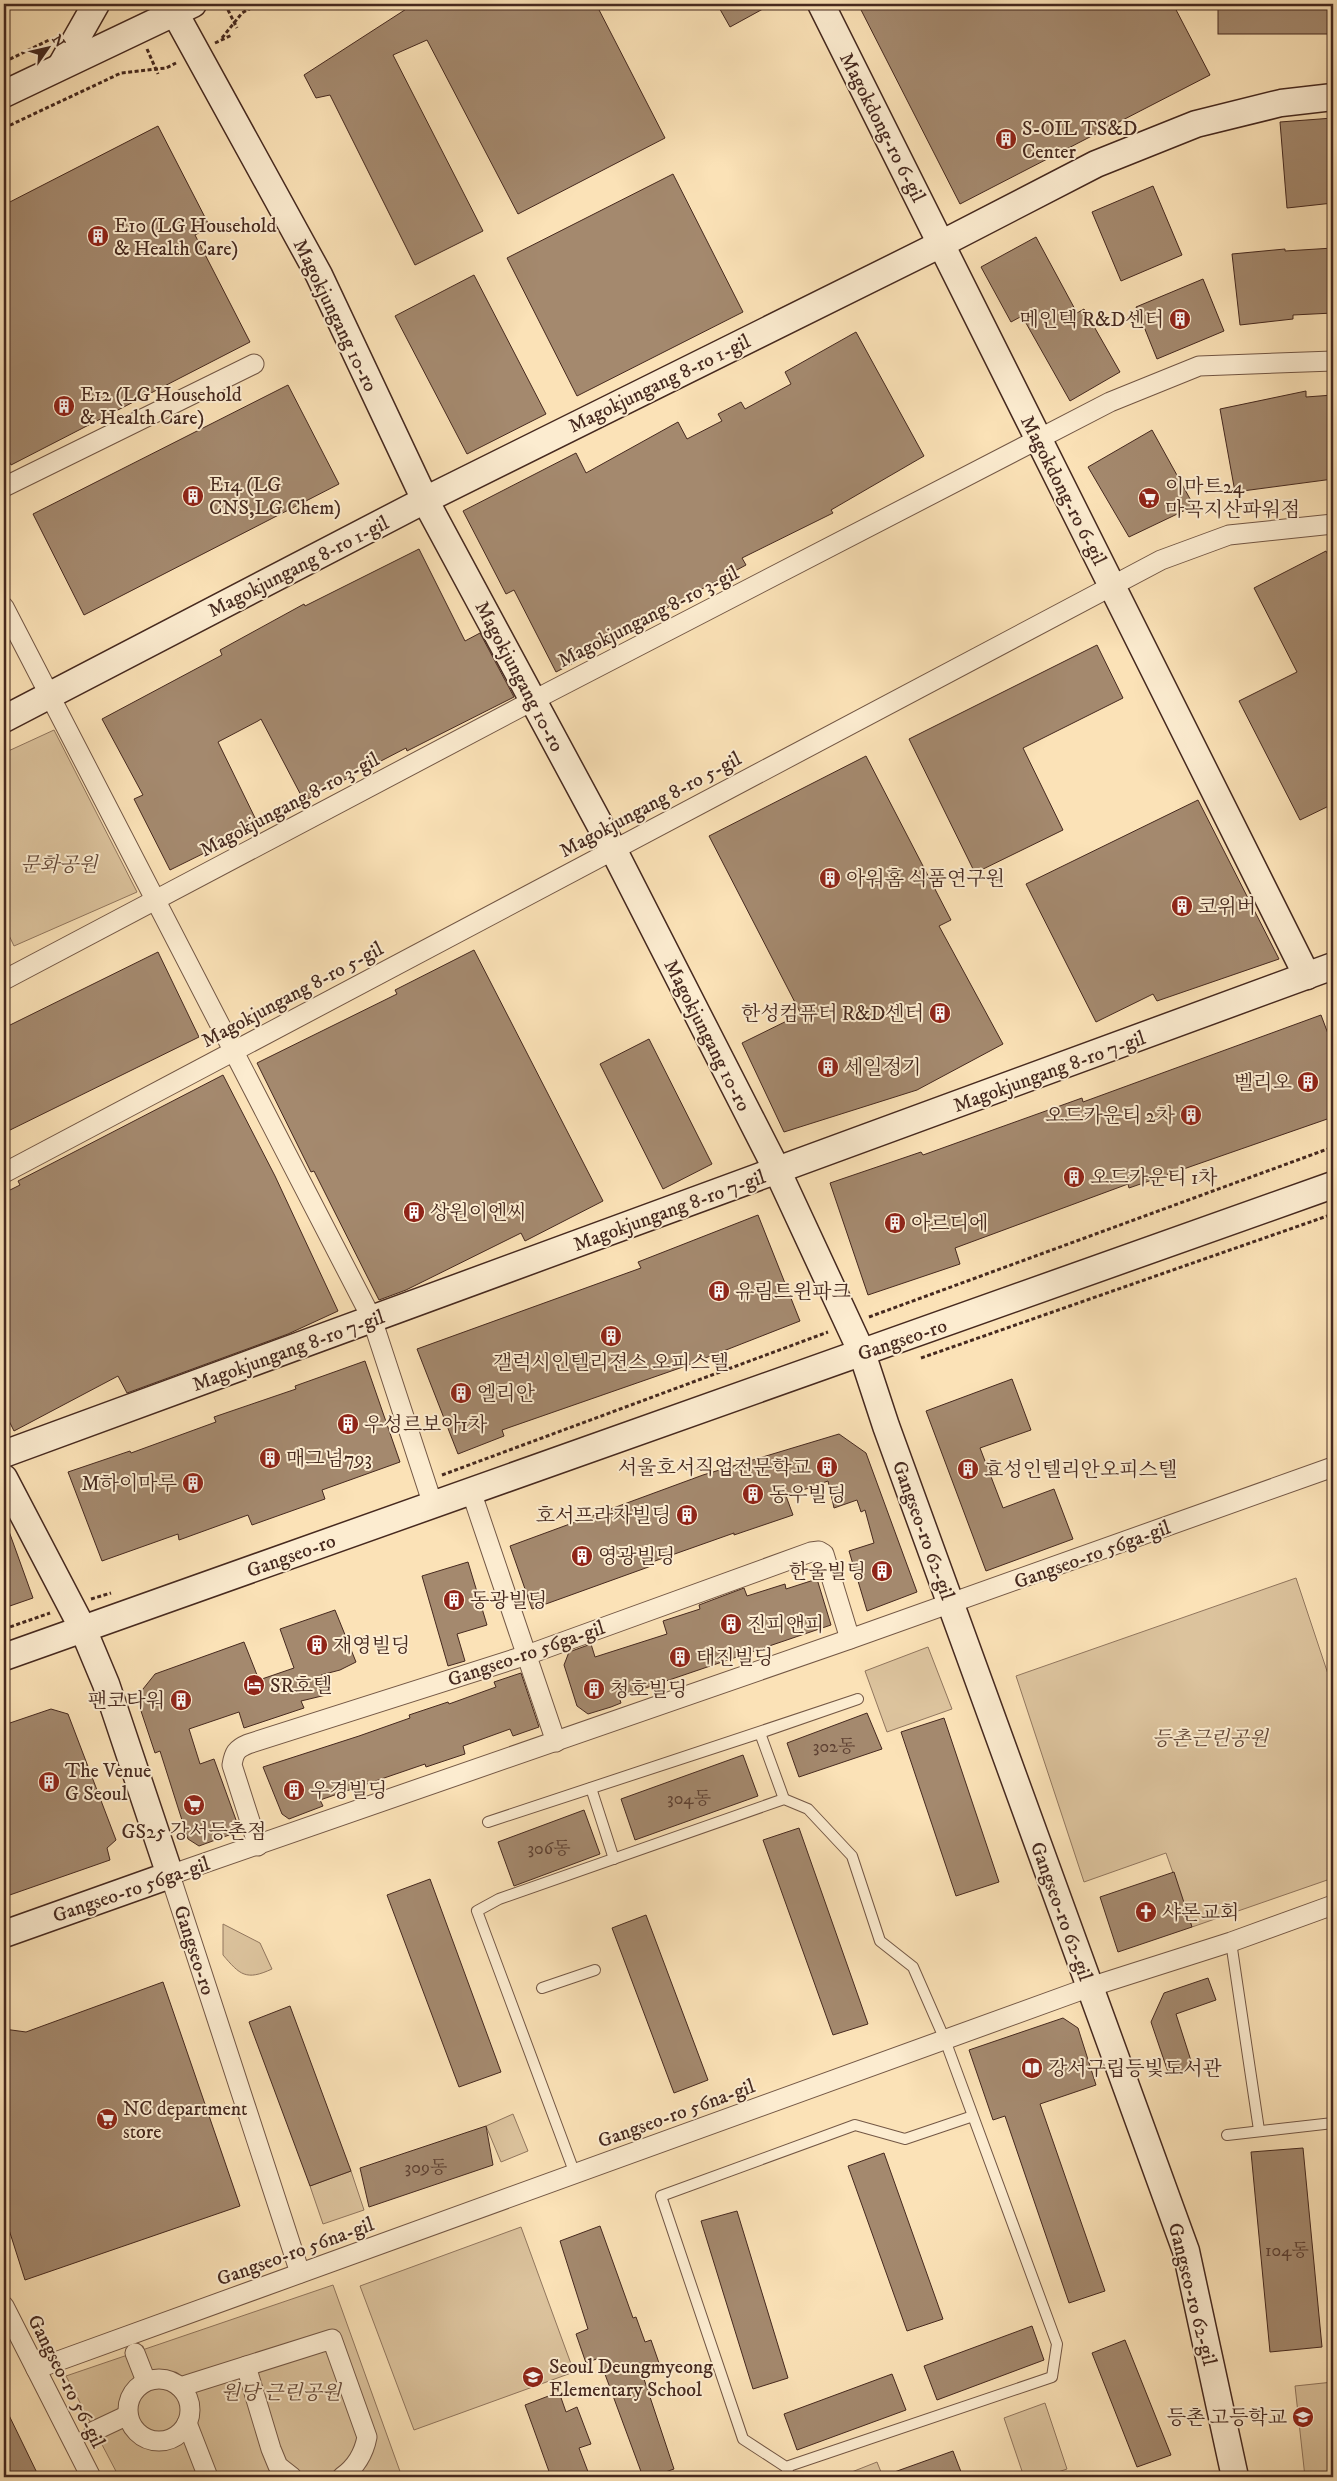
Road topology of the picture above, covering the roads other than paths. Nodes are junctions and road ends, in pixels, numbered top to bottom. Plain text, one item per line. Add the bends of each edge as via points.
1 (96, 4) edge
2 (822, 4) edge
3 (179, 7) edge
4 (62, 64) junction
5 (4, 94) edge
6 (1333, 97) edge
7 (941, 244) junction
8 (1333, 361) edge
9 (254, 364) dead end
10 (1039, 439) junction
11 (4, 486) edge
12 (425, 500) junction
13 (1333, 524) edge
14 (1112, 586) junction
15 (4, 607) edge
16 (49, 695) junction
17 (534, 700) junction
18 (4, 719) edge
19 (613, 849) junction
20 (155, 900) junction
21 (1333, 966) edge
22 (1307, 976) junction
23 (4, 980) edge
24 (233, 1051) junction
25 (777, 1170) junction
26 (4, 1173) edge
27 (1333, 1185) edge
28 (372, 1319) junction
29 (862, 1353) junction
30 (4, 1454) edge
31 (1333, 1468) edge
32 (4, 1478) edge
33 (471, 1491) junction
34 (429, 1493) junction
35 (951, 1604) junction
36 (83, 1629) junction
37 (850, 1639) junction
38 (526, 1655) junction
39 (4, 1657) edge
40 (760, 1733) junction
41 (556, 1742) junction
42 (591, 1788) junction
43 (784, 1799) junction
44 (258, 1846) junction
45 (614, 1859) junction
46 (170, 1875) junction
47 (1333, 1905) edge
48 (4, 1934) edge
49 (1231, 1942) junction
50 (595, 1970) dead end
51 (1090, 1987) junction
52 (542, 1988) dead end
53 (945, 2040) junction
54 (973, 2116) junction
55 (1333, 2123) edge
56 (1259, 2130) junction
57 (1228, 2135) dead end
58 (575, 2174) junction
59 (300, 2273) junction
60 (4, 2306) edge
61 (135, 2353) dead end
62 (246, 2366) junction
63 (36, 2369) junction
64 (146, 2381) junction
65 (180, 2387) junction
66 (128, 2415) junction
67 (188, 2423) junction
68 (94, 2431) dead end
69 (788, 2472) edge
70 (347, 2476) edge
71 (91, 2477) edge
72 (208, 2477) edge
73 (292, 2477) edge
74 (1235, 2477) edge

1 - 4 street
2 - 7 street, Magokdong-ro 6-gil
3 - 4 street via 139,31
3 - 12 street, Magokjungang 10-ro via 319,276
4 - 5 street
6 - 7 street, Magokjungang 8-ro 1-gil via 1281,103 1196,124 1096,164
7 - 10 street, Magokdong-ro 6-gil
7 - 12 street, Magokjungang 8-ro 1-gil
8 - 10 street, Magokjungang 8-ro 3-gil via 1199,366 1110,402
9 - 11 street
10 - 14 street, Magokdong-ro 6-gil
10 - 17 street, Magokjungang 8-ro 3-gil
12 - 16 street, Magokjungang 8-ro 1-gil
12 - 17 street, Magokjungang 10-ro
13 - 14 street, Magokjungang 8-ro 5-gil via 1230,535 1161,560
14 - 19 street, Magokjungang 8-ro 5-gil
14 - 22 street, Magokdong-ro 6-gil
15 - 16 street
16 - 18 street, Magokjungang 8-ro 1-gil
16 - 20 street
17 - 19 street, Magokjungang 10-ro
17 - 20 street, Magokjungang 8-ro 3-gil
19 - 24 street, Magokjungang 8-ro 5-gil
19 - 25 street, Magokjungang 10-ro
20 - 23 street, Magokjungang 8-ro 3-gil
20 - 24 street
21 - 22 street, Magokjungang 8-ro 7-gil
22 - 25 street, Magokjungang 8-ro 7-gil
24 - 26 street, Magokjungang 8-ro 5-gil
24 - 28 street
25 - 28 street, Magokjungang 8-ro 7-gil
25 - 29 street, Magokjungang 10-ro
27 - 29 street, Gangseo-ro
28 - 30 street, Magokjungang 8-ro 7-gil
28 - 34 street
29 - 33 street, Gangseo-ro
29 - 35 street, Gangseo-ro 62-gil
31 - 35 street, Gangseo-ro 56ga-gil
32 - 36 street
33 - 34 street, Gangseo-ro
33 - 38 street
34 - 36 street, Gangseo-ro
35 - 37 street, Gangseo-ro 56ga-gil
35 - 51 street, Gangseo-ro 62-gil
36 - 39 street, Gangseo-ro
36 - 46 street, Gangseo-ro via 106,1684
37 - 38 street, Gangseo-ro 56ga-gil via 824,1554 819,1550
37 - 41 street, Gangseo-ro 56ga-gil
38 - 41 street
38 - 44 street, Gangseo-ro 56ga-gil via 237,1748 232,1765
40 - 42 lane
40 - 42 lane via 858,1699 488,1822
40 - 43 lane
41 - 44 street, Gangseo-ro 56ga-gil
42 - 45 lane
43 - 45 lane
43 - 53 lane via 808,1809 852,1856 880,1941 913,1967
44 - 46 street, Gangseo-ro 56ga-gil
45 - 58 lane via 500,1899 477,1911
46 - 48 street, Gangseo-ro 56ga-gil
46 - 59 street, Gangseo-ro
47 - 49 street, Gangseo-ro 56na-gil
49 - 51 street, Gangseo-ro 56na-gil
49 - 56 lane
50 - 52 lane
51 - 53 street, Gangseo-ro 56na-gil
51 - 74 street, Gangseo-ro 62-gil via 1186,2251
53 - 54 lane
53 - 58 street, Gangseo-ro 56na-gil
54 - 69 lane via 1057,2344 1052,2377
54 - 69 lane via 905,2139 855,2125 661,2196 743,2439
55 - 56 lane
56 - 57 lane
58 - 59 street, Gangseo-ro 56na-gil
59 - 63 street, Gangseo-ro 56na-gil
60 - 63 street, Gangseo-ro 56-gil
61 - 64 street
62 - 65 street
62 - 70 street via 332,2339 367,2437 365,2448
62 - 73 street via 278,2466
63 - 71 street, Gangseo-ro 56-gil
64 - 65 street via 164,2379
64 - 66 street via 131,2395
65 - 67 street via 190,2404
66 - 67 street via 137,2432 154,2441 174,2438
66 - 68 street
67 - 72 street

